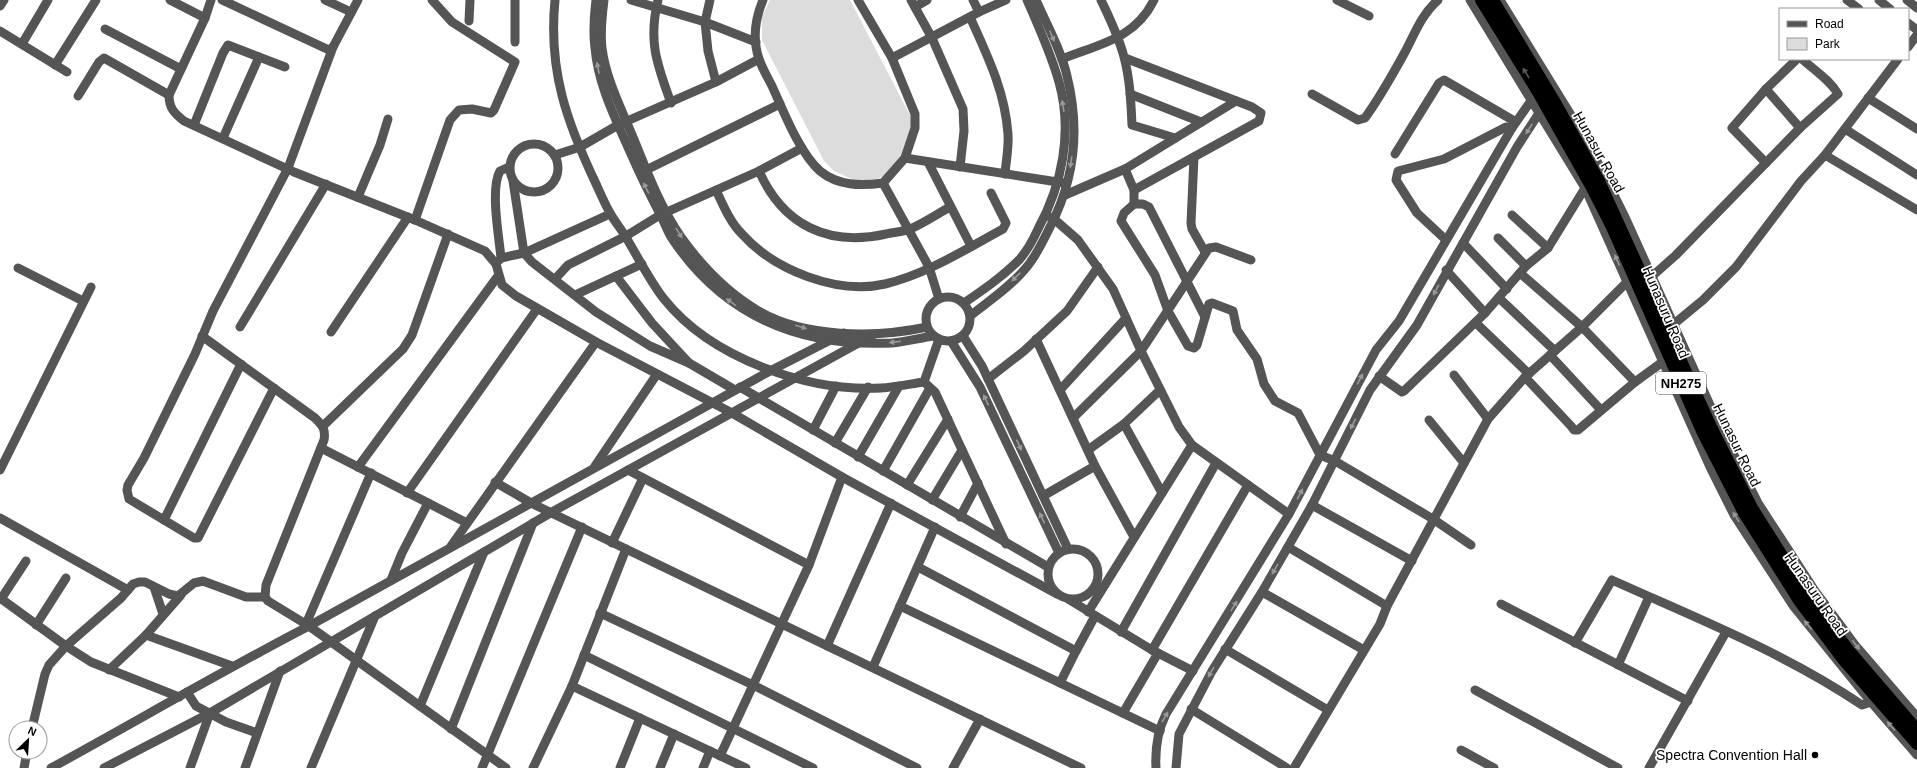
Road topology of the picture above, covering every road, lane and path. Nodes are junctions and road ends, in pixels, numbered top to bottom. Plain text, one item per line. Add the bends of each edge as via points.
1 (4, 0) edge
2 (48, 0) edge
3 (96, 0) edge
4 (170, 0) edge
5 (211, 0) edge
6 (222, 0) edge
7 (325, 0) edge
8 (358, 0) edge
9 (432, 0) edge
10 (470, 0) edge
11 (515, 0) edge
12 (555, 0) edge
13 (596, 0) edge
14 (604, 0) edge
15 (630, 0) edge
16 (710, 0) edge
17 (764, 0) edge
18 (858, 0) edge
19 (927, 0) edge
20 (974, 0) edge
21 (1006, 0) edge
22 (1027, 0) edge
23 (1036, 0) edge
24 (1101, 0) edge
25 (1154, 0) edge
26 (1339, 0) edge
27 (1438, 0) edge
28 (1470, 0) edge
29 (1481, 0) edge
30 (1493, 0) edge
31 (1500, 0) edge
32 (1847, 0) edge
33 (1879, 0) edge
34 (1907, 0) edge
35 (913, 3) edge
36 (657, 4) edge
37 (0, 6) edge
38 (1858, 8) edge
39 (1889, 8) edge
40 (1917, 8) edge
41 (351, 12) junction
42 (979, 12) junction
43 (1369, 16) dead end
44 (970, 17) junction
45 (205, 18) junction
46 (469, 20) dead end
47 (704, 22) junction
48 (1909, 24) edge
49 (105, 29) dead end
50 (1917, 30) edge
51 (0, 31) edge
52 (1917, 35) edge
53 (932, 38) junction
54 (1118, 38) junction
55 (515, 42) dead end
56 (756, 42) junction
57 (22, 44) junction
58 (1909, 45) edge
59 (333, 47) junction
60 (259, 57) junction
61 (892, 58) junction
62 (1062, 58) junction
63 (1124, 58) junction
64 (759, 59) junction
65 (1796, 60) edge
66 (1803, 60) edge
67 (1897, 60) edge
68 (55, 65) junction
69 (285, 67) dead end
70 (181, 69) junction
71 (67, 72) dead end
72 (716, 82) junction
73 (1766, 89) junction
74 (1130, 94) junction
75 (1312, 94) dead end
76 (169, 95) junction
77 (78, 96) dead end
78 (1868, 98) junction
79 (1542, 100) junction
80 (1236, 101) junction
81 (670, 103) junction
82 (780, 104) junction
83 (388, 119) dead end
84 (1201, 122) junction
85 (623, 124) junction
86 (194, 125) junction
87 (1514, 125) junction
88 (1800, 128) junction
89 (1845, 129) junction
90 (1917, 129) edge
91 (223, 138) junction
92 (1175, 138) junction
93 (580, 147) junction
94 (802, 148) junction
95 (1395, 154) dead end
96 (555, 155) junction
97 (1825, 155) junction
98 (905, 158) junction
99 (1194, 158) junction
100 (928, 162) junction
101 (1766, 163) junction
102 (509, 167) junction
103 (960, 167) junction
104 (288, 168) junction
105 (1125, 169) junction
106 (759, 171) junction
107 (643, 172) junction
108 (1005, 174) junction
109 (1917, 175) edge
110 (513, 181) junction
111 (1058, 182) junction
112 (883, 183) junction
113 (1068, 183) junction
114 (326, 184) junction
115 (1588, 187) junction
116 (716, 190) junction
117 (1134, 190) junction
118 (992, 193) dead end
119 (1065, 195) junction
120 (358, 197) junction
121 (1134, 204) junction
122 (950, 207) junction
123 (1917, 210) edge
124 (663, 213) junction
125 (610, 214) junction
126 (1512, 215) dead end
127 (1050, 217) junction
128 (412, 219) junction
129 (908, 229) junction
130 (448, 234) junction
131 (626, 236) junction
132 (1498, 238) dead end
133 (1446, 240) junction
134 (1463, 243) junction
135 (971, 246) junction
136 (1548, 248) junction
137 (524, 252) junction
138 (1205, 252) junction
139 (1251, 260) dead end
140 (499, 261) junction
141 (642, 264) junction
142 (929, 267) junction
143 (1098, 267) junction
144 (18, 268) dead end
145 (1446, 270) junction
146 (1523, 270) junction
147 (498, 276) junction
148 (616, 276) junction
149 (555, 280) junction
150 (1639, 280) junction
151 (1187, 282) junction
152 (91, 287) dead end
153 (1507, 289) junction
154 (575, 295) junction
155 (1499, 298) junction
156 (939, 299) junction
157 (83, 301) junction
158 (964, 303) junction
159 (537, 309) junction
160 (1168, 312) junction
161 (1485, 313) junction
162 (970, 316) junction
163 (1206, 317) junction
164 (1126, 318) junction
165 (1476, 323) junction
166 (1582, 326) junction
167 (240, 327) dead end
168 (927, 327) junction
169 (1670, 327) junction
170 (331, 332) dead end
171 (844, 333) junction
172 (874, 335) junction
173 (202, 336) junction
174 (963, 336) junction
175 (936, 337) junction
176 (830, 340) junction
177 (1036, 340) junction
178 (951, 341) junction
179 (596, 342) junction
180 (861, 342) junction
181 (1141, 351) junction
182 (1553, 353) junction
183 (1666, 359) junction
184 (241, 364) junction
185 (689, 364) junction
186 (770, 371) junction
187 (658, 374) junction
188 (1454, 375) dead end
189 (1379, 376) junction
190 (1527, 376) junction
191 (794, 378) junction
192 (988, 379) junction
193 (1635, 382) junction
194 (927, 385) junction
195 (836, 386) junction
196 (899, 386) junction
197 (274, 388) junction
198 (868, 388) junction
199 (738, 389) junction
200 (1060, 390) junction
201 (1160, 390) junction
202 (759, 398) junction
203 (712, 403) junction
204 (1602, 410) junction
205 (732, 413) junction
206 (1073, 418) junction
207 (948, 419) junction
208 (1488, 419) junction
209 (1429, 420) dead end
210 (1124, 424) junction
211 (323, 426) junction
212 (813, 430) junction
213 (835, 443) junction
214 (1192, 445) junction
215 (321, 448) junction
216 (962, 450) junction
217 (1088, 450) junction
218 (1320, 455) junction
219 (858, 457) junction
220 (1335, 461) junction
221 (1216, 463) junction
222 (1464, 463) junction
223 (1095, 466) junction
224 (358, 467) junction
225 (594, 468) junction
226 (0, 470) edge
227 (628, 470) junction
228 (883, 471) junction
229 (371, 473) junction
230 (842, 477) junction
231 (643, 478) junction
232 (495, 482) junction
233 (978, 483) junction
234 (907, 485) junction
235 (1248, 485) junction
236 (407, 493) junction
237 (1162, 493) junction
238 (1043, 496) junction
239 (932, 500) junction
240 (428, 503) junction
241 (532, 503) junction
242 (891, 504) junction
243 (1312, 505) junction
244 (552, 512) junction
245 (1289, 514) junction
246 (960, 517) junction
247 (0, 518) edge
248 (1433, 519) junction
249 (164, 520) junction
250 (468, 521) junction
251 (533, 523) junction
252 (486, 528) junction
253 (582, 528) junction
254 (935, 528) junction
255 (1134, 537) junction
256 (612, 543) junction
257 (1006, 544) junction
258 (1471, 545) dead end
259 (450, 547) junction
260 (1288, 547) junction
261 (626, 549) junction
262 (1068, 549) junction
263 (484, 552) junction
264 (1058, 553) junction
265 (26, 561) dead end
266 (1412, 561) junction
267 (809, 565) junction
268 (918, 567) junction
269 (1048, 567) junction
270 (66, 578) dead end
271 (391, 580) junction
272 (154, 587) junction
273 (128, 590) junction
274 (1262, 592) junction
275 (1057, 594) junction
276 (181, 595) junction
277 (265, 597) junction
278 (1649, 597) junction
279 (1066, 598) junction
280 (0, 599) edge
281 (1501, 604) dead end
282 (900, 606) junction
283 (1388, 606) junction
284 (600, 613) junction
285 (163, 614) junction
286 (1091, 614) junction
287 (375, 616) junction
288 (782, 624) junction
289 (36, 625) junction
290 (307, 625) junction
291 (1121, 632) junction
292 (1726, 632) junction
293 (146, 635) junction
294 (330, 641) junction
295 (1575, 643) junction
296 (66, 646) junction
297 (827, 646) junction
298 (1225, 650) junction
299 (1364, 650) junction
300 (1155, 651) junction
301 (1076, 652) junction
302 (584, 655) junction
303 (357, 660) junction
304 (1618, 665) junction
305 (232, 666) junction
306 (873, 667) junction
307 (109, 670) junction
308 (280, 671) junction
309 (1193, 671) junction
310 (1060, 683) junction
311 (753, 685) junction
312 (572, 686) junction
313 (1475, 690) dead end
314 (183, 695) junction
315 (1688, 701) junction
316 (1871, 702) junction
317 (420, 706) junction
318 (1191, 709) junction
319 (1328, 710) junction
320 (210, 713) junction
321 (1123, 714) junction
322 (640, 718) junction
323 (980, 718) junction
324 (34, 720) edge
325 (1912, 724) edge
326 (452, 729) junction
327 (733, 729) junction
328 (1160, 731) junction
329 (257, 733) junction
330 (674, 734) junction
331 (1917, 744) edge
332 (1461, 750) dead end
333 (710, 751) junction
334 (488, 755) junction
335 (1917, 755) edge
336 (720, 756) junction
337 (51, 768) edge
338 (104, 768) edge
339 (190, 768) edge
340 (244, 768) edge
341 (311, 768) edge
342 (482, 768) edge
343 (506, 768) edge
344 (533, 768) edge
345 (620, 768) edge
346 (660, 768) edge
347 (704, 768) edge
348 (746, 768) edge
349 (813, 768) edge
350 (918, 768) edge
351 (953, 768) edge
352 (1081, 768) edge
353 (1156, 768) edge
354 (1176, 768) edge
355 (1287, 768) edge
356 (1294, 768) edge
357 (1494, 768) edge
358 (1618, 768) edge
359 (1648, 768) edge

1 - 37 street
2 - 57 street
3 - 68 street
4 - 45 street
5 - 45 street
6 - 59 street via 329,50
7 - 41 street
8 - 41 street
9 - 128 street via 452,22 515,62 491,113 472,109 459,110 450,120
10 - 46 street
11 - 55 street
12 - 93 street via 552,26 555,62 561,97
85 -> 13 street via 600,75 594,48
14 - 85 street via 602,48
15 - 36 street
16 - 47 street
17 - 56 street via 756,18
18 - 61 street
19 - 35 street
20 - 42 street
21 - 42 street
111 -> 22 street via 1065,135 1064,111 1059,82
23 -> 62 street
24 - 54 street
25 - 54 street via 1138,24
26 - 43 street
27 - 75 street via 1420,22 1365,118 1358,120
28 - 79 street
79 -> 29 highway, Hunasuru Road / NH275
30 - 79 highway, Hunasur Road / NH275
31 - 150 street via 1587,141 1625,217
32 - 38 street
33 - 39 street
34 - 40 street
35 - 53 street
36 - 47 street
36 - 81 street via 653,33 655,56
41 - 59 street
42 - 44 street
44 - 53 street
44 - 108 street via 998,80 1008,134
45 - 70 street
47 - 56 street
47 - 72 street
48 - 50 street
49 - 70 street
51 - 57 street
52 - 58 street
53 - 61 street
53 - 103 street via 962,109 964,131
54 - 62 street
54 - 63 street
56 - 64 street
57 - 68 street
59 - 104 street
60 - 69 street
60 - 86 street via 233,46 226,47
60 - 91 street
61 - 98 street via 915,114 915,128
62 -> 113 street via 1067,76 1074,138
63 - 74 street
63 - 80 street
64 - 72 street
64 - 82 street
65 - 73 street
66 - 88 street via 1832,85 1838,94
67 - 78 street
68 - 71 street
70 - 76 street
72 - 81 street
73 - 88 street
73 - 101 street via 1732,128
74 - 84 street
74 - 92 street via 1132,125
76 - 77 street via 104,58
76 - 86 street via 169,104 174,114
78 - 89 street
78 - 90 street
79 - 87 street
79 - 115 highway, Hunasuru Road / NH275
79 -> 134 street
79 - 150 highway, Hunasur Road / NH275 via 1600,181
80 - 84 street
80 - 99 street via 1261,113 1259,121
81 - 85 street
82 - 94 street
82 - 107 street
83 - 120 street
84 - 92 street
85 - 93 street
85 - 107 street
86 - 91 street
87 - 95 street via 1444,80 1439,83
87 - 133 street
87 - 133 street via 1444,159 1398,171 1396,180 1417,213
88 - 101 street
89 - 97 street
89 - 109 street
91 - 104 street
92 - 105 street
93 - 96 street
93 - 125 street
94 - 106 street
94 - 112 street via 820,170 844,183
96 - 102 street via 548,147 538,143 527,144 518,149
96 - 110 street via 559,167 556,180 547,189 535,193 522,190
97 - 123 street
97 - 169 street via 1801,181 1736,267 1703,300
98 - 100 street
98 - 112 street
99 - 117 street
99 - 138 street via 1191,223
100 - 103 street
100 - 122 street
101 - 150 street
102 - 110 street
102 - 140 street via 500,171 496,178
103 - 108 street
104 - 114 street
104 - 173 street
105 - 117 street
105 - 119 street
106 - 116 street
106 - 129 street via 767,189 786,213 810,229 840,238 872,237
107 - 124 street
108 - 111 street
110 - 137 street
111 - 113 street
111 - 127 street
112 - 129 street
113 - 119 street
114 - 120 street
114 - 167 street
115 - 136 street
150 -> 115 highway, Hunasuru Road / NH275
116 - 124 street
116 - 142 street via 727,214 742,234 780,264 802,275 857,286 884,284
117 - 121 street
118 - 135 street via 1006,223 1003,229
119 - 127 street
120 - 128 street
121 - 151 street via 1149,207
121 - 160 street via 1124,212 1121,221 1155,275
122 - 129 street
122 - 135 street
124 - 131 street
124 -> 171 street via 717,279 758,311 809,329
176 -> 124 street via 778,328 731,302 695,268 672,240
125 - 131 street
125 - 137 street
126 - 136 street
127 - 143 street via 1078,240
127 - 158 street via 1020,259 994,283
127 -> 162 street via 1026,268
128 - 130 street
128 - 170 street
129 - 142 street
130 - 140 street via 485,251
130 - 211 street via 412,335 402,349
131 - 141 street
131 - 149 street via 568,265
132 - 146 street
218 -> 133 street via 1376,350 1399,321
134 - 145 street
134 - 153 street
135 - 142 street
136 - 146 street
137 - 140 street
137 - 149 street via 532,262
138 - 139 street via 1216,247
138 - 151 street
140 - 147 street
141 - 148 street
141 - 186 street via 664,299 696,330 734,355
142 - 156 street
143 - 164 street via 1113,289
143 - 177 street via 1067,311
144 - 157 street
145 - 161 street
145 -> 189 street via 1417,325
146 - 153 street
146 - 166 street
147 - 159 street via 502,285
147 - 224 street
148 - 154 street
148 - 185 street via 652,323
149 - 154 street
150 - 166 street
150 - 169 highway, Hunasur Road / NH275
150 - 183 highway, Hunasuru Road / NH275
151 - 160 street
151 - 163 street
152 - 157 street
153 - 155 street
154 - 185 street via 596,312 650,346
155 - 161 street
155 - 182 street
156 - 158 street via 956,298
156 - 168 street via 929,307 926,314
157 - 226 street
158 - 162 street
159 - 179 street
159 - 236 street
160 - 163 street via 1191,348 1197,345
160 - 181 street
161 - 165 street
162 - 174 street via 970,324
163 - 218 street via 1209,304 1212,303 1233,311 1237,330 1257,359 1264,384 1276,401 1298,413
164 - 181 street
164 - 200 street
165 - 189 street via 1404,391
165 - 190 street
166 - 182 street
166 - 193 street
168 - 172 street
168 - 175 street
169 -> 325 highway, Hunasur Road / NH275 via 1712,429 1752,508 1807,595 1850,652
171 - 172 street
171 - 176 street
172 - 180 street
173 - 184 street
173 - 249 street via 127,490 129,499
174 - 178 street
174 - 192 street
175 - 178 street
175 -> 180 street via 892,343
175 - 194 street
176 - 180 street
176 - 186 street
177 - 192 street
177 - 200 street
264 -> 178 street via 980,387
179 - 187 street
179 - 232 street
180 - 191 street
181 - 201 street
181 - 206 street
182 - 190 street
182 - 204 street
183 - 193 street
316 -> 183 street via 1794,607 1734,515 1710,467
183 - 325 highway, Hunasuru Road / NH275 via 1744,512 1800,602 1842,658
184 - 197 street
184 - 249 street
185 - 199 street
186 - 191 street
186 - 199 street
187 - 203 street
187 - 225 street
188 - 208 street
189 -> 220 street
190 - 204 street via 1574,430 1578,430
190 - 208 street
191 - 195 street
191 - 202 street
192 -> 238 street
193 - 204 street
194 - 196 street
194 - 207 street via 935,392
194 - 228 street
195 - 198 street
195 - 212 street
196 - 198 street
196 - 219 street
197 - 211 street
197 - 249 street via 200,537 194,538
198 - 213 street
199 - 202 street
199 - 203 street
200 - 206 street
201 - 210 street
201 - 214 street via 1179,427
202 - 205 street
202 - 212 street
203 - 205 street
203 - 225 street
205 - 227 street
205 - 230 street
206 - 217 street
207 - 216 street
207 - 234 street
208 - 222 street
209 - 222 street
210 - 217 street
210 - 237 street
211 - 215 street via 325,433
212 - 213 street
213 - 219 street
214 - 221 street
214 - 237 street
215 - 224 street
215 - 277 street via 266,585
216 - 233 street
216 - 239 street
217 - 223 street
218 - 220 street
245 -> 218 street
219 - 228 street
220 - 243 street
220 - 248 street
221 - 235 street
221 - 291 street
222 - 248 street
223 - 238 street
223 - 255 street
224 - 229 street
225 - 241 street
227 - 231 street
227 - 244 street
228 - 234 street
229 - 236 street
229 - 290 street
230 - 242 street
230 - 267 street
231 - 256 street
231 - 267 street
232 - 241 street
232 - 250 street
233 - 246 street
233 - 257 street
234 - 239 street
235 - 245 street
235 - 300 street
236 - 240 street
237 - 255 street
238 - 262 street
239 - 246 street
240 - 250 street
240 - 271 street
241 - 244 street
241 - 252 street
242 - 254 street
242 - 297 street
243 - 260 street
243 - 266 street
244 - 251 street
244 - 253 street
309 -> 245 street
246 - 257 street
247 - 273 street
248 - 258 street
248 - 266 street
250 - 252 street
250 - 259 street
251 - 263 street
251 - 326 street
252 - 259 street
253 - 256 street
253 - 334 street
254 - 268 street
254 - 275 street
255 - 286 street
256 - 261 street
257 - 269 street
259 - 271 street
260 -> 274 street
260 - 283 street
261 - 284 street
261 - 288 street
262 - 264 street
262 - 279 street via 1088,553 1095,560 1098,580 1094,589 1086,596 1077,599
263 - 287 street
263 - 317 street
264 - 269 street
265 - 280 street
266 - 283 street
267 - 288 street
268 - 282 street
268 - 301 street
269 - 275 street via 1051,586
270 - 289 street
271 - 290 street
272 - 273 street via 139,582
272 - 276 street
272 - 285 street
273 - 296 street
274 - 298 street
274 - 299 street
275 - 279 street
276 - 277 street via 194,583 203,581 246,597
276 - 285 street
277 - 290 street via 268,602
278 - 292 street
278 - 295 street via 1612,580
278 - 304 street
279 - 286 street
280 - 289 street
281 - 295 street
282 - 306 street
282 - 310 street
283 - 299 street
284 - 302 street
284 - 311 street
285 - 293 street
286 - 291 street
286 - 301 street
287 - 294 street
287 - 303 street
288 - 297 street
288 - 311 street
289 - 296 street
290 - 294 street
290 - 305 street
291 - 300 street
292 - 315 street
292 - 316 street via 1830,683 1862,705
293 - 305 street
293 - 307 street
294 - 303 street
294 - 308 street
295 - 304 street
296 - 307 street
296 - 324 street via 54,658 45,674
297 - 306 street
298 -> 318 street
298 - 319 street
299 - 319 street
300 - 309 street
300 - 321 street
301 - 310 street
302 - 312 street
302 - 327 street
303 - 317 street
303 - 341 street
304 - 315 street
305 - 314 street
306 - 323 street
307 - 314 street
308 - 320 street
308 - 329 street
328 -> 309 street via 1166,714
310 - 321 street
311 - 327 street
311 - 350 street
312 - 322 street
312 - 344 street
313 - 358 street
314 - 320 street
314 - 337 street
315 - 359 street
335 -> 316 street
317 - 326 street
318 - 354 street via 1179,734
318 - 355 street
319 - 356 street
320 - 329 street
320 - 338 street
320 - 339 street
321 - 328 street
322 - 330 street
322 - 345 street
323 - 351 street
323 - 352 street
325 - 331 highway, Hunasuru Road / NH275
326 - 334 street
327 - 336 street
327 - 349 street
328 - 353 street
329 - 340 street
330 - 333 street
330 - 346 street
332 - 357 street
333 - 336 street
333 - 347 street
334 - 342 street
334 - 343 street
336 - 348 street

